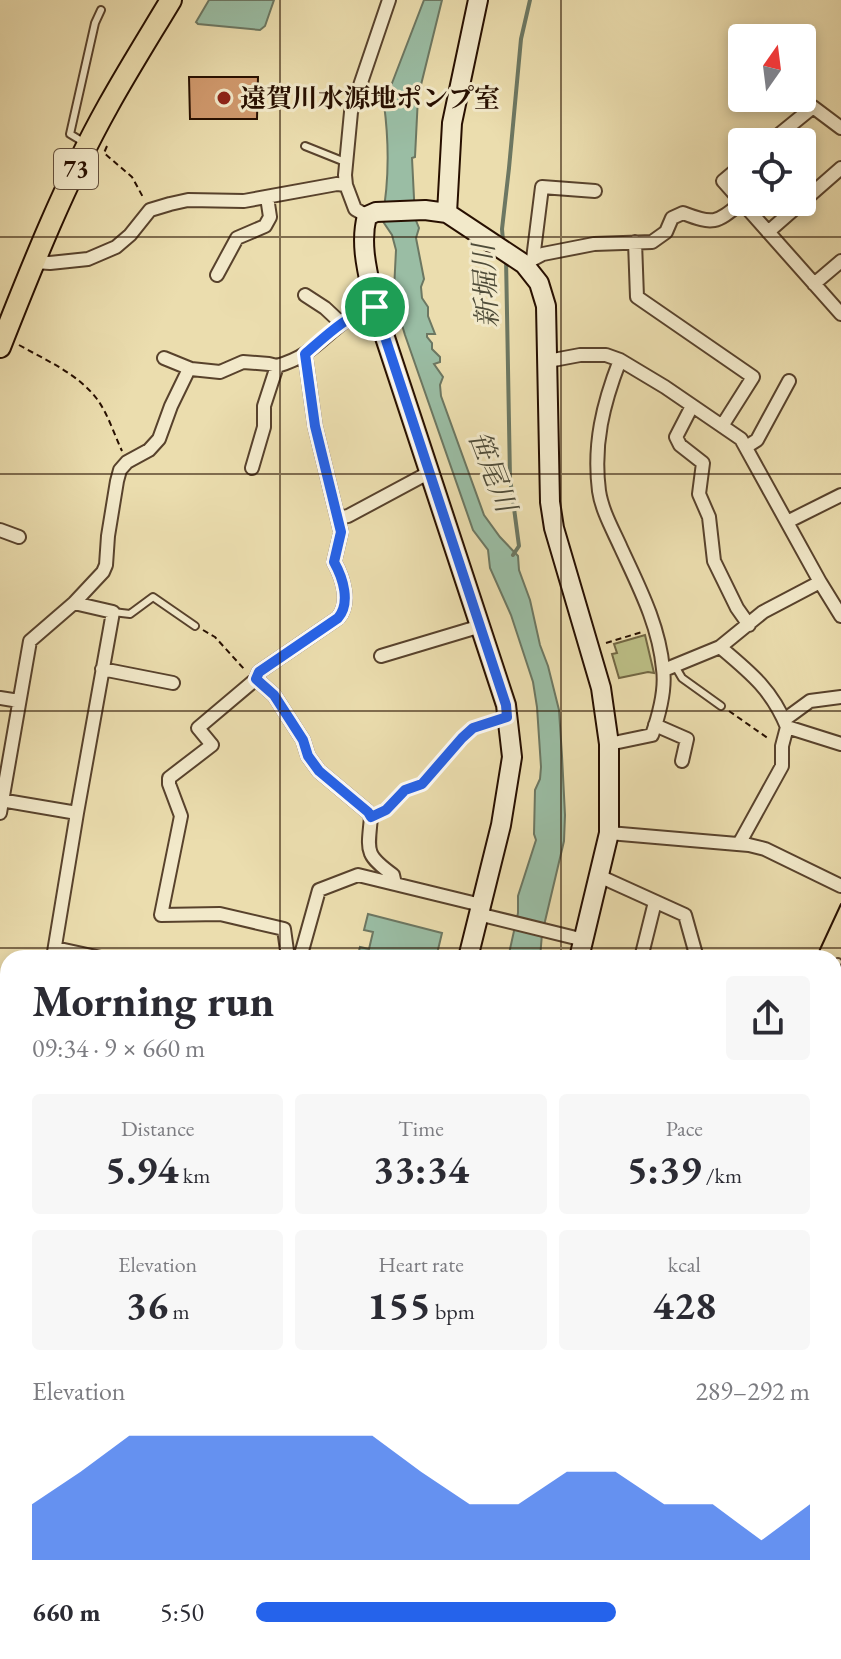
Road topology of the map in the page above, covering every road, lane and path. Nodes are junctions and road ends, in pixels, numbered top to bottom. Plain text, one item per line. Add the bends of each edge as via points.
1 (171, 0) edge
2 (389, 0) edge
3 (478, 0) edge
4 (101, 10) dead end
5 (787, 128) edge
6 (841, 128) edge
7 (98, 143) junction
8 (305, 146) dead end
9 (345, 162) junction
10 (841, 168) edge
11 (346, 185) junction
12 (595, 191) dead end
13 (267, 197) junction
14 (150, 210) junction
15 (447, 213) junction
16 (372, 214) junction
17 (728, 214) edge
18 (753, 216) edge
19 (768, 232) junction
20 (635, 242) junction
21 (528, 261) junction
22 (841, 261) edge
23 (34, 262) junction
24 (217, 275) dead end
25 (814, 284) junction
26 (305, 295) dead end
27 (375, 307) junction
28 (841, 314) edge
29 (341, 323) junction
30 (2, 342) edge
31 (305, 354) junction
32 (164, 358) dead end
33 (620, 360) junction
34 (548, 361) junction
35 (277, 366) junction
36 (191, 369) junction
37 (789, 381) dead end
38 (692, 406) junction
39 (722, 426) junction
40 (746, 447) junction
41 (127, 462) junction
42 (252, 468) dead end
43 (430, 472) junction
44 (841, 495) edge
45 (338, 518) junction
46 (787, 522) junction
47 (0, 530) edge
48 (19, 537) dead end
49 (820, 582) junction
50 (74, 603) junction
51 (113, 612) junction
52 (841, 616) edge
53 (749, 625) junction
54 (195, 626) joint
55 (481, 626) junction
56 (654, 628) junction
57 (720, 647) junction
58 (590, 648) junction
59 (381, 656) dead end
60 (669, 668) junction
61 (102, 669) junction
62 (256, 679) junction
63 (173, 683) dead end
64 (841, 697) edge
65 (0, 698) edge
66 (19, 701) junction
67 (721, 706) joint
68 (507, 717) junction
69 (786, 724) junction
70 (655, 725) junction
71 (609, 744) junction
72 (841, 744) edge
73 (782, 746) junction
74 (682, 761) dead end
75 (1, 804) edge
76 (77, 813) junction
77 (371, 817) junction
78 (609, 833) junction
79 (739, 844) junction
80 (599, 876) junction
81 (395, 884) junction
82 (841, 886) edge
83 (655, 902) junction
84 (484, 912) junction
85 (579, 946) edge
86 (54, 950) edge
87 (287, 950) edge
88 (302, 950) edge
89 (471, 950) edge
90 (643, 950) edge
91 (695, 950) edge

1 - 7 main road, 73 via 107,108
2 - 9 street via 351,112
3 - 15 street via 452,123
4 - 7 lane via 70,134
5 - 6 street via 813,107
7 - 14 path via 132,177
7 - 23 main road, 73
8 - 9 lane
9 - 11 street
10 - 19 street
11 - 13 street
11 - 16 street via 355,209
12 - 21 street via 542,187
13 - 14 street via 188,200
13 - 24 street via 270,217 265,226 237,238
14 - 23 street via 116,247 88,259
15 - 16 street
15 - 21 street
16 - 27 street via 363,231
17 - 20 street via 707,222 683,213 652,242
18 - 19 street
19 - 25 street
20 - 21 street via 594,244
20 - 39 street via 637,297 753,377
21 - 34 street via 546,306
22 - 25 street
23 - 30 main road, 73
25 - 28 street
26 - 29 street
27 - 29 street
27 - 43 street
29 - 31 street
30 - 41 path via 68,372 86,386
31 - 35 street
31 - 45 street via 315,426
32 - 36 street
33 - 34 street via 580,355
33 - 38 street
33 - 56 street via 602,411 599,492
34 - 58 street via 550,502
35 - 36 street via 243,362 220,372
35 - 42 street
36 - 41 street via 159,439
37 - 40 street via 757,440
38 - 39 street
38 - 53 street via 676,437 703,463 699,494 709,517 714,561
39 - 40 street
40 - 46 street
41 - 50 street via 117,481 106,565
43 - 45 street
43 - 55 street
44 - 46 street
45 - 62 street via 341,532 334,562 346,600 344,611
46 - 49 street
47 - 48 street
49 - 52 street
49 - 53 street
50 - 51 street
50 - 66 street via 30,641
51 - 54 lane via 130,614 153,597
51 - 61 street
53 - 57 street
54 - 62 path via 215,637
55 - 59 street
55 - 68 street
56 - 58 path
56 - 60 street
57 - 60 street
57 - 69 street via 756,677
58 - 71 street
60 - 67 lane
60 - 70 street
61 - 63 street
61 - 76 street
62 - 77 street via 274,695 319,771
62 - 87 street via 198,728 212,745 169,778 181,816 161,915 220,914 284,929
64 - 69 street via 810,701
65 - 66 street
66 - 75 street
67 - 73 path
68 - 77 path via 473,728 422,784 405,790
68 - 84 street via 512,757
69 - 72 street
69 - 73 street
70 - 71 street via 652,735
70 - 74 street via 687,739
71 - 78 street
73 - 79 street via 782,766
75 - 76 street
76 - 86 street
77 - 81 street via 370,855 393,875
78 - 79 street
78 - 80 street
79 - 82 street via 765,849
80 - 83 street
80 - 85 street
81 - 84 street
81 - 88 street via 358,875 319,890
83 - 90 street
83 - 91 street via 685,915
84 - 85 street
84 - 89 street

